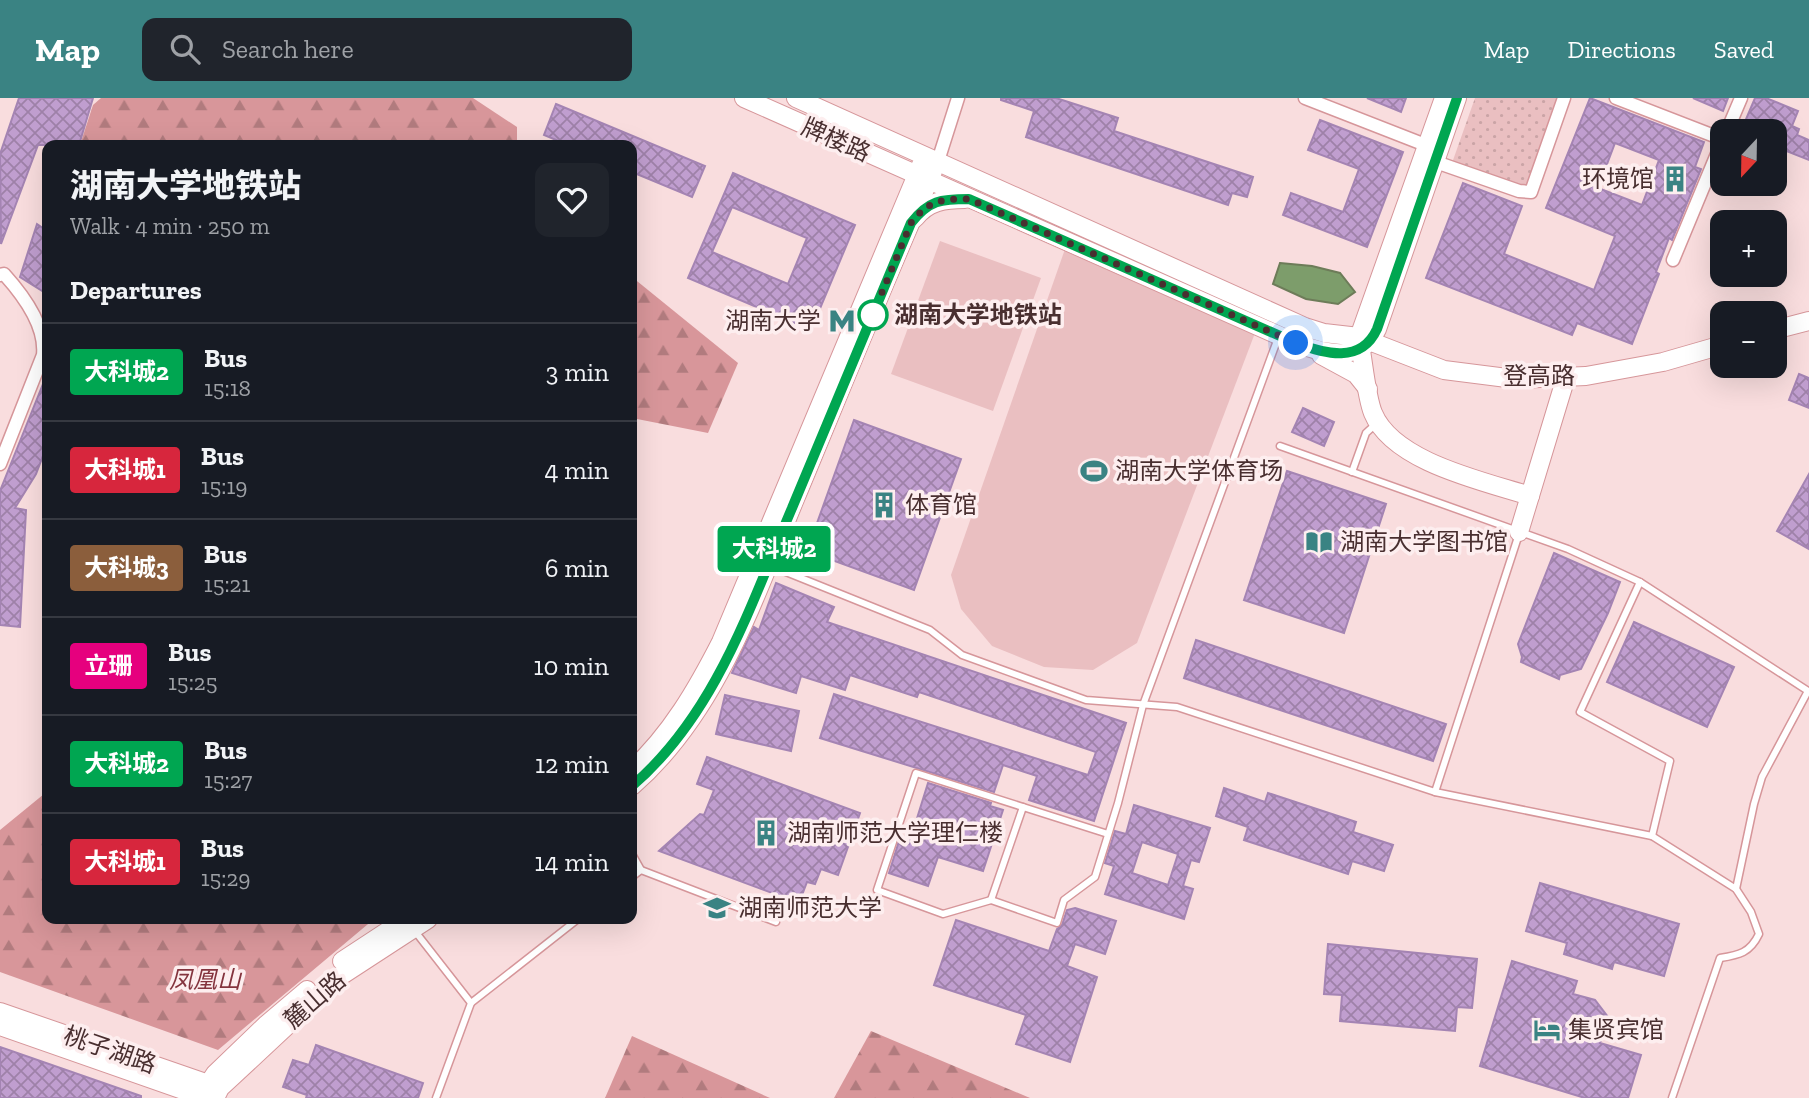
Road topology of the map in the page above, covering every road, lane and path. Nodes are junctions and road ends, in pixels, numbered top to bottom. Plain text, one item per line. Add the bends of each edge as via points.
1 (744, 98) edge
2 (796, 98) edge
3 (958, 98) edge
4 (1305, 98) edge
5 (1444, 98) edge
6 (1457, 98) edge
7 (1564, 98) edge
8 (1616, 98) edge
9 (1741, 98) edge
10 (1732, 119) edge
11 (1710, 136) edge
12 (1430, 155) junction
13 (931, 159) junction
14 (880, 160) junction
15 (1710, 170) edge
16 (923, 179) junction
17 (969, 199) junction
18 (905, 220) junction
19 (1673, 260) dead end
20 (2, 275) edge
21 (1809, 321) edge
22 (1787, 327) edge
23 (42, 333) edge
24 (1279, 336) junction
25 (1296, 343) junction
26 (1364, 343) junction
27 (1710, 348) edge
28 (42, 358) edge
29 (1566, 377) junction
30 (1368, 390) junction
31 (1378, 422) junction
32 (1280, 446) dead end
33 (0, 464) edge
34 (1352, 472) junction
35 (1530, 496) junction
36 (1519, 532) junction
37 (768, 565) junction
38 (1640, 582) junction
39 (1143, 705) junction
40 (637, 765) edge
41 (637, 782) edge
42 (1434, 792) junction
43 (1023, 807) junction
44 (1108, 834) junction
45 (1652, 836) junction
46 (637, 863) edge
47 (641, 870) junction
48 (637, 873) edge
49 (1736, 889) junction
50 (991, 900) junction
51 (776, 922) dead end
52 (412, 924) edge
53 (413, 924) edge
54 (417, 924) edge
55 (572, 924) edge
56 (471, 1003) junction
57 (0, 1012) edge
58 (0, 1026) edge
59 (235, 1055) junction
60 (161, 1075) junction
61 (208, 1094) edge
62 (180, 1098) edge
63 (436, 1098) edge
64 (1672, 1098) edge

1 - 14 main road, 牌楼路
2 - 13 main road, 牌楼路
3 - 13 street
4 - 12 street
5 - 12 main road
6 - 12 main road
7 - 12 street via 1531,192
8 - 11 street
9 - 10 street
12 - 26 main road
13 - 16 main road
13 - 26 main road, 牌楼路 via 1305,327
14 - 16 main road, 牌楼路
14 - 18 main road via 900,186
15 - 19 street
16 - 17 main road, 牌楼路
16 - 18 main road
17 - 18 main road via 930,203
17 - 24 main road, 牌楼路
18 - 37 main road
18 - 40 main road via 721,642 681,713
20 - 23 street
21 - 22 main road
24 - 25 main road, 牌楼路
24 - 39 lane
25 - 26 main road via 1343,353
25 - 30 main road via 1356,374
26 - 29 main road, 登高路 via 1444,370 1515,379
26 - 30 main road
27 - 29 main road, 登高路 via 1663,362
28 - 33 street
29 - 35 main road
30 - 31 main road
31 - 34 lane via 1366,433
31 - 35 main road via 1400,447 1423,460
32 - 34 lane
34 - 36 lane
35 - 36 main road
36 - 38 lane
36 - 42 lane
37 - 39 lane via 930,630 962,655 1086,700
37 - 41 main road via 733,646 687,727
38 - 45 lane via 1580,712 1670,761
38 - 49 lane via 1808,691 1762,777
39 - 42 lane via 1177,707
39 - 44 lane
42 - 45 lane
43 - 44 lane
43 - 50 lane
43 - 50 lane via 916,773 877,890 943,914
44 - 50 lane via 1094,877 1064,900 1056,923
45 - 49 lane
46 - 47 lane
47 - 48 lane
47 - 51 lane
49 - 64 lane via 1759,934 1744,952 1720,958
52 - 59 main road, 麓山路 via 336,966
53 - 61 main road, 麓山路 via 339,977
54 - 56 lane
55 - 56 lane
56 - 63 lane
57 - 60 main road, 桃子湖路
58 - 60 main road, 桃子湖路
59 - 60 main road via 208,1070
59 - 61 main road, 麓山路
60 - 61 main road, 桃子湖路
60 - 62 main road

